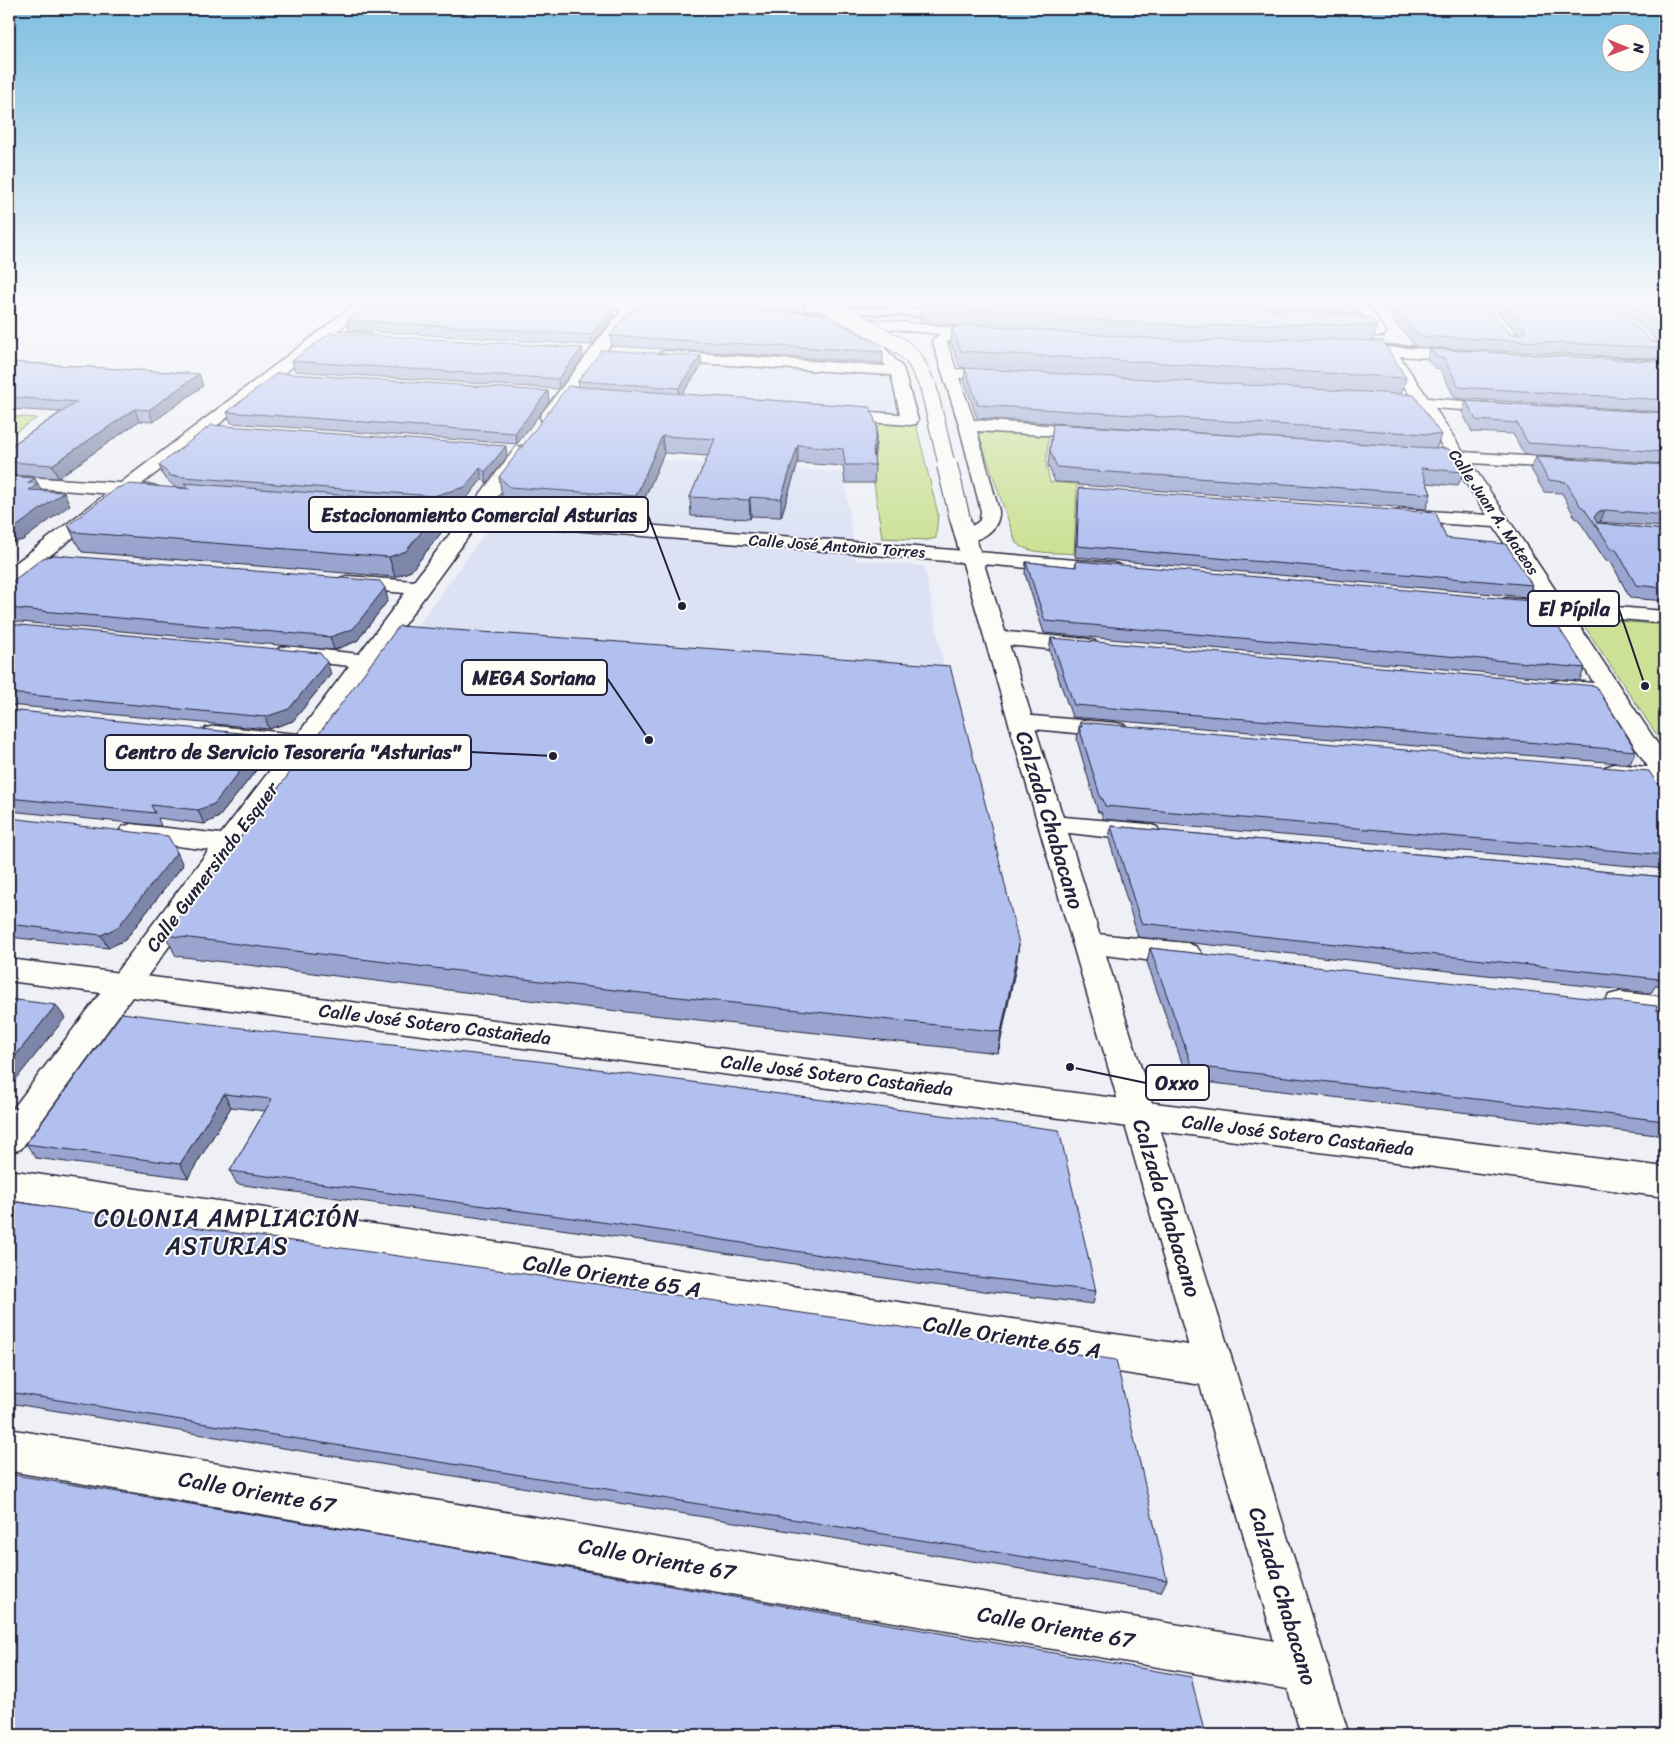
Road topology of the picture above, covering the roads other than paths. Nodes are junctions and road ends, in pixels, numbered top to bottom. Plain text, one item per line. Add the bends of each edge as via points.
1 (261, 383) edge
2 (573, 383) edge
3 (901, 383) edge
4 (927, 383) edge
5 (954, 383) edge
6 (1411, 383) edge
7 (1363, 399) edge
8 (1422, 403) junction
9 (1516, 409) edge
10 (820, 414) edge
11 (967, 425) junction
12 (204, 428) junction
13 (224, 429) edge
14 (1108, 434) edge
15 (1397, 453) edge
16 (1457, 457) junction
17 (1587, 466) edge
18 (9, 481) edge
19 (124, 489) junction
20 (173, 493) edge
21 (386, 510) edge
22 (1385, 514) edge
23 (474, 516) junction
24 (1500, 522) junction
25 (965, 537) junction
26 (9, 555) edge
27 (36, 557) junction
28 (66, 560) edge
29 (1131, 570) edge
30 (9, 578) edge
31 (332, 581) edge
32 (420, 588) junction
33 (1488, 602) edge
34 (1557, 608) junction
35 (1665, 617) edge
36 (996, 638) junction
37 (1105, 648) edge
38 (267, 652) edge
39 (366, 661) junction
40 (1542, 686) edge
41 (1612, 692) junction
42 (1021, 722) junction
43 (197, 731) edge
44 (1140, 732) edge
45 (305, 742) junction
46 (1596, 770) edge
47 (1665, 775) edge
48 (1052, 824) junction
49 (105, 830) edge
50 (1171, 835) edge
51 (229, 844) junction
52 (1087, 943) junction
53 (1215, 957) edge
54 (9, 970) edge
55 (124, 984) junction
56 (1597, 1000) edge
57 (1665, 1008) edge
58 (1139, 1114) junction
59 (9, 1139) edge
60 (1665, 1182) edge
61 (9, 1185) edge
62 (1215, 1368) junction
63 (9, 1450) edge
64 (1305, 1669) junction
65 (1325, 1735) edge

1 - 12 main road
2 - 23 main road, Calle Gumersindo Esquer via 512,451
3 - 10 main road via 910,420
4 - 25 main road, Calzada Chabacano, bridge
5 - 11 main road
6 - 8 main road, Calle Juan A. Mateos
7 - 8 main road
8 - 9 main road
8 - 16 main road, Calle Juan A. Mateos
11 - 14 main road
11 - 25 main road via 990,521 982,530
12 - 13 main road
12 - 19 main road
15 - 16 main road
16 - 17 main road
16 - 24 main road, Calle Juan A. Mateos
18 - 19 main road
19 - 20 main road
19 - 27 main road
21 - 23 main road, Calle José Antonio Torres
22 - 24 main road
23 - 25 main road, Calle José Antonio Torres
23 - 32 main road, Calle Gumersindo Esquer
24 - 34 main road, Calle Juan A. Mateos
25 - 29 main road, Calle José Antonio Torres
25 - 36 main road, Calzada Chabacano
26 - 27 main road
27 - 28 main road
27 - 30 main road
31 - 32 main road
32 - 39 main road, Calle Gumersindo Esquer
33 - 34 main road
34 - 35 main road
34 - 41 main road, Calle Juan A. Mateos
36 - 37 main road
36 - 42 main road, Calzada Chabacano
38 - 39 main road
39 - 45 main road, Calle Gumersindo Esquer
40 - 41 main road
41 - 47 main road, Calle Juan A. Mateos
42 - 44 main road
42 - 48 main road, Calzada Chabacano
43 - 45 main road
45 - 51 main road, Calle Gumersindo Esquer
46 - 47 main road
48 - 50 main road
48 - 52 main road, Calzada Chabacano
49 - 51 main road
51 - 55 main road, Calle Gumersindo Esquer
52 - 53 main road
52 - 58 main road, Calzada Chabacano
54 - 55 main road, Calle José Sotero Castañeda
55 - 58 main road, Calle José Sotero Castañeda
55 - 59 main road, Calle Gumersindo Esquer
56 - 57 main road
58 - 60 main road, Calle José Sotero Castañeda
58 - 62 main road, Calzada Chabacano
61 - 62 main road, Calle Oriente 65 A
62 - 64 main road, Calzada Chabacano
63 - 64 main road, Calle Oriente 67
64 - 65 main road, Calzada Chabacano

